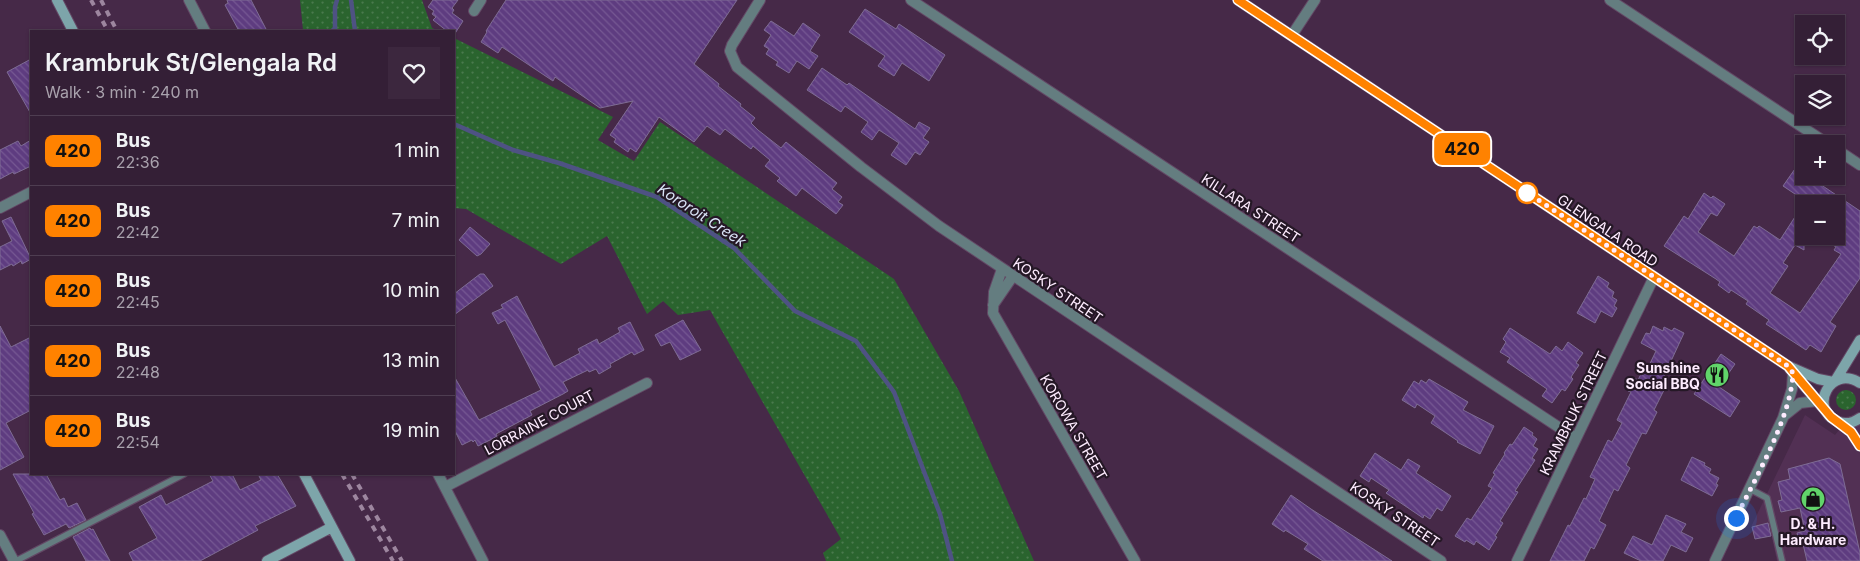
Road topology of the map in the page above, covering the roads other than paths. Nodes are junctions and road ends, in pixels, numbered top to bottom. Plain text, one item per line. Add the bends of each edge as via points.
1 (57, 0) edge
2 (189, 0) edge
3 (480, 0) edge
4 (760, 0) edge
5 (911, 0) edge
6 (1238, 0) edge
7 (1315, 0) edge
8 (1610, 0) edge
9 (474, 10) dead end
10 (73, 30) edge
11 (204, 30) edge
12 (1292, 35) junction
13 (1814, 135) edge
14 (1845, 156) edge
15 (1860, 165) edge
16 (30, 193) edge
17 (0, 208) edge
18 (1002, 269) junction
19 (1013, 276) junction
20 (1654, 277) junction
21 (992, 306) junction
22 (1860, 340) edge
23 (1791, 370) junction
24 (1834, 381) junction
25 (647, 383) dead end
26 (1860, 383) edge
27 (1818, 401) junction
28 (1828, 414) junction
29 (1783, 418) junction
30 (1860, 418) edge
31 (1838, 421) junction
32 (1575, 438) junction
33 (1860, 446) edge
34 (182, 475) edge
35 (305, 475) edge
36 (439, 475) edge
37 (445, 487) junction
38 (1750, 488) junction
39 (332, 527) junction
40 (0, 535) edge
41 (15, 561) edge
42 (267, 561) edge
43 (350, 561) edge
44 (483, 561) edge
45 (1135, 561) edge
46 (1441, 561) edge
47 (1517, 561) edge
48 (1715, 561) edge
49 (1782, 561) edge

1 - 10 street
2 - 11 street
3 - 9 street
4 - 18 street, KOSKY STREET via 732,45 730,51 737,67 860,167
5 - 32 street, KILLARA STREET
6 - 12 street, GLENGALA ROAD
7 - 12 street
8 - 13 street
12 - 20 street, GLENGALA ROAD
14 - 15 street
16 - 17 street
18 - 19 street, KOSKY STREET
18 - 21 street
19 - 21 street
19 - 46 street, KOSKY STREET
20 - 23 street, GLENGALA ROAD
20 - 32 street, KRAMBRUK STREET
21 - 45 street, KOROWA STREET via 996,320
22 - 24 street
23 - 24 street, GLENGALA ROAD
23 - 27 street, GLENGALA ROAD
23 - 29 street via 1792,389
24 - 26 street, GLENGALA ROAD via 1849,378
24 - 28 street via 1824,395
25 - 37 street, LORRAINE COURT
27 - 28 street, GLENGALA ROAD
27 - 29 street via 1798,404
28 - 31 street, GLENGALA ROAD
29 - 38 street
30 - 31 street via 1850,423
31 - 33 street
32 - 47 street, KRAMBRUK STREET
34 - 41 lane
35 - 39 street
36 - 37 street
37 - 44 street
38 - 48 street
38 - 49 lane via 1767,498
39 - 42 street
39 - 43 street
40 - 41 street

